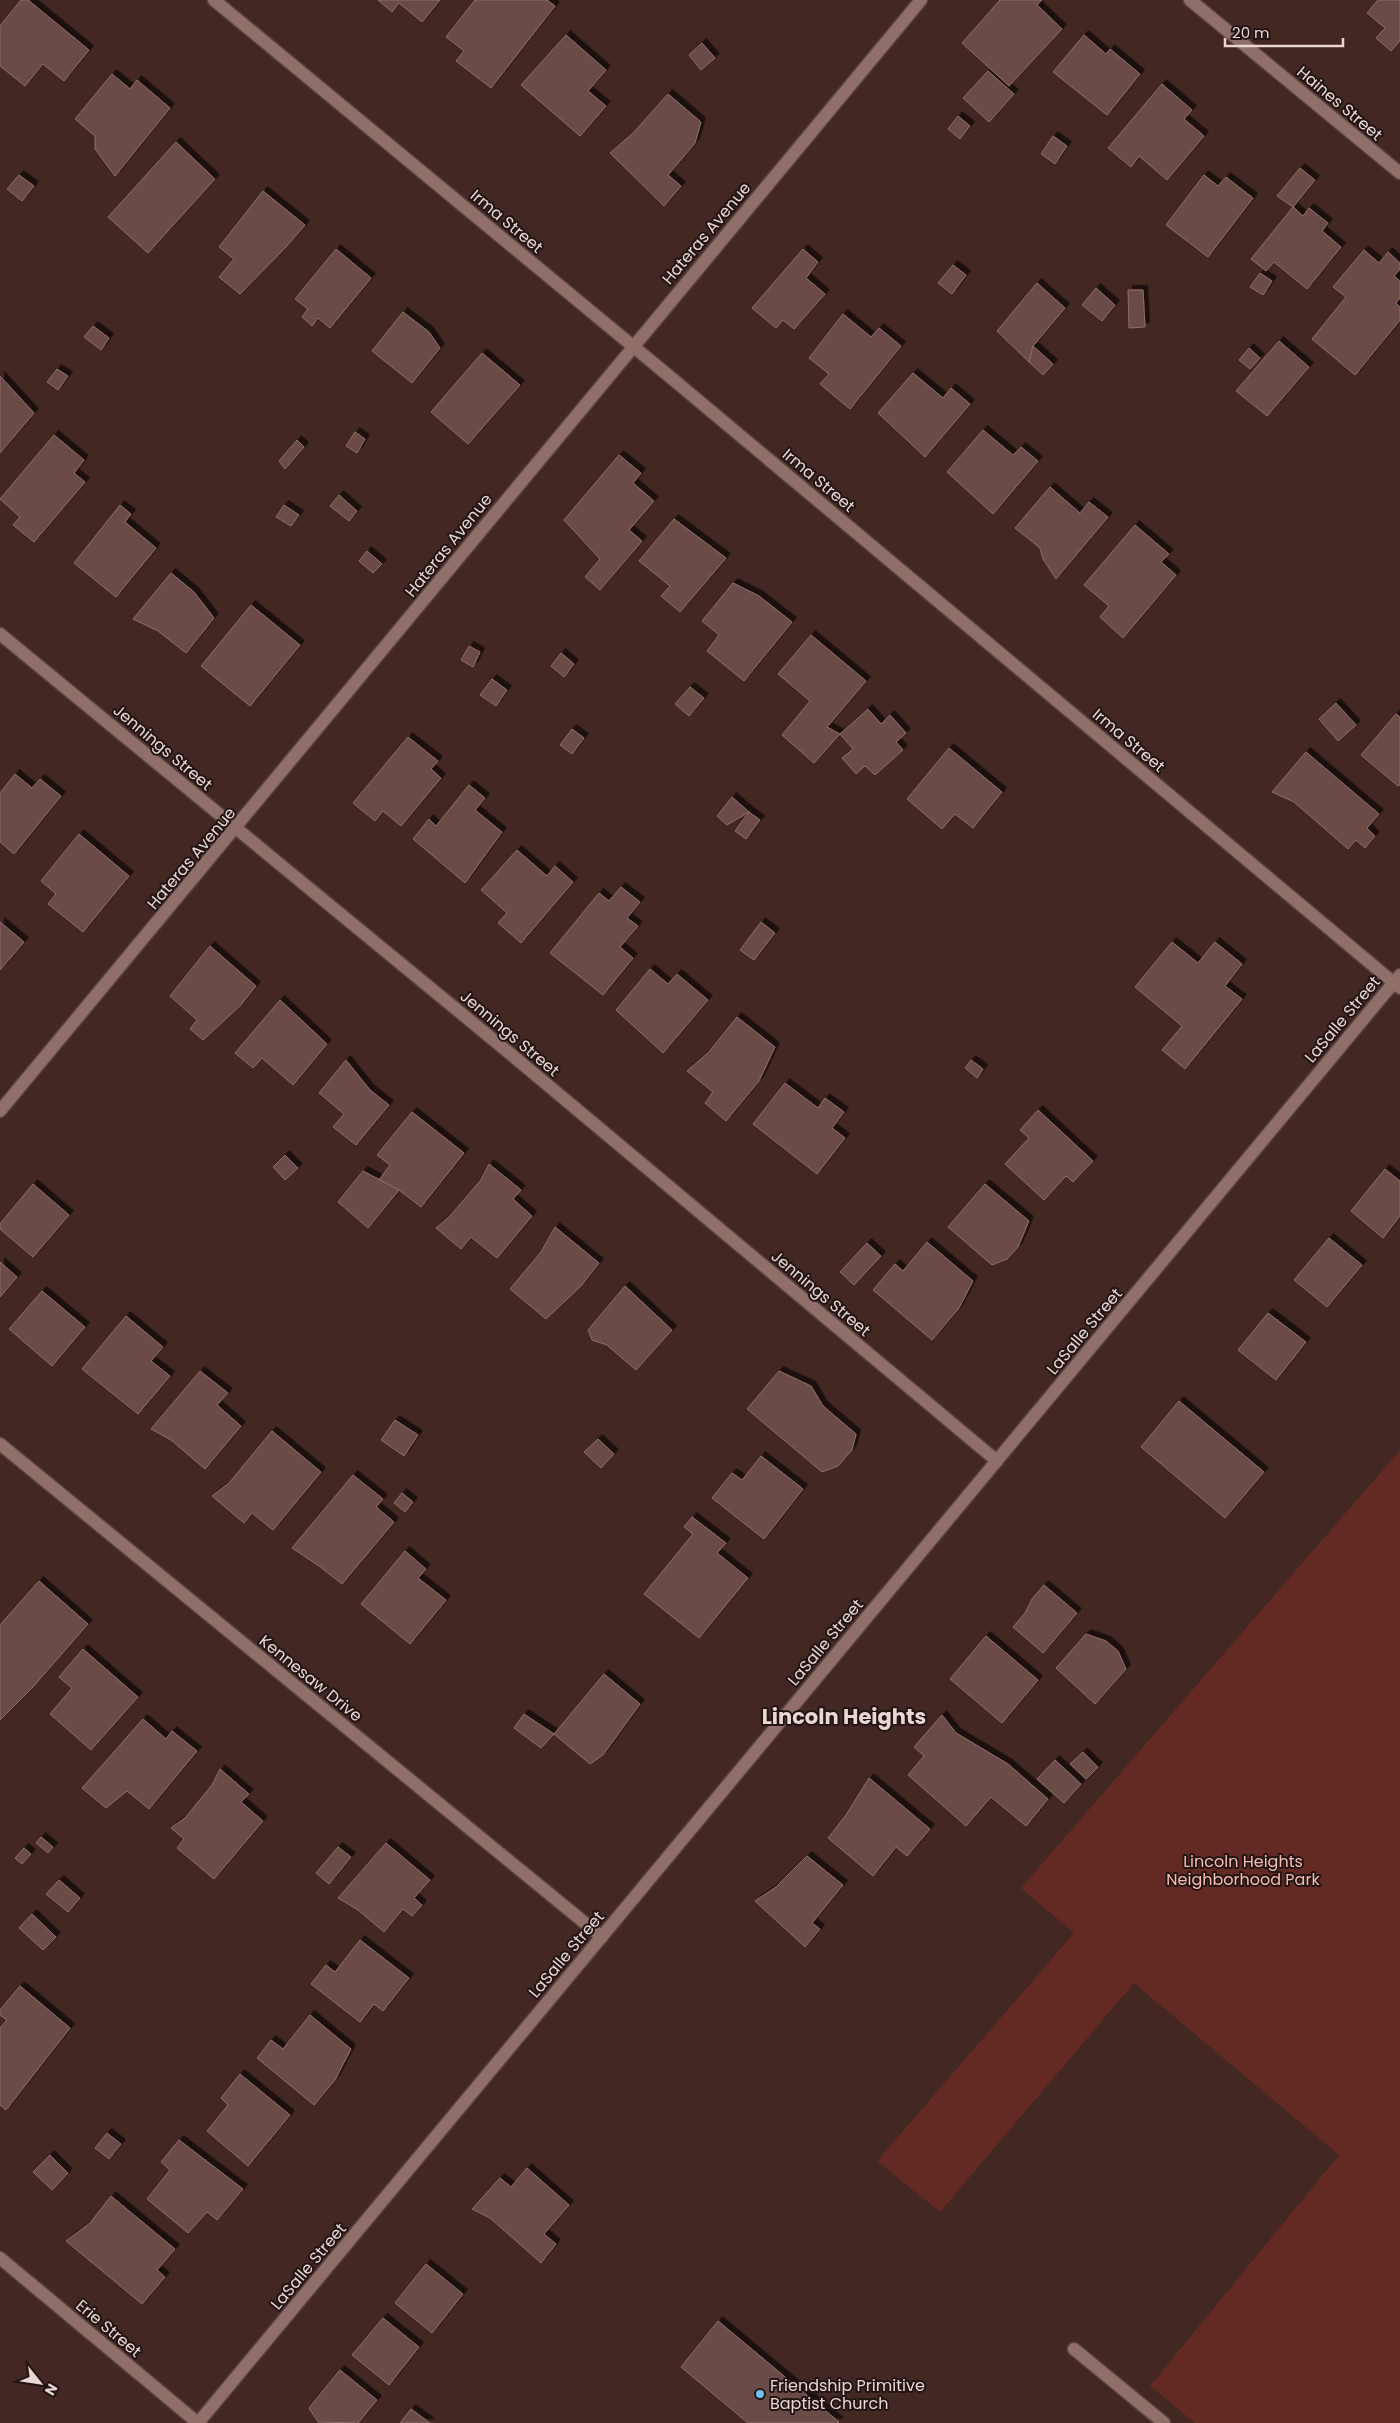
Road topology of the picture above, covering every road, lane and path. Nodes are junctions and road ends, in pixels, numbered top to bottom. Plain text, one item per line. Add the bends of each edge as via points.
1 (214, 0) edge
2 (921, 0) edge
3 (1190, 0) edge
4 (1400, 173) edge
5 (632, 346) junction
6 (0, 634) edge
7 (236, 829) junction
8 (1398, 982) edge
9 (0, 1111) edge
10 (0, 1444) edge
11 (996, 1461) junction
12 (602, 1936) junction
13 (0, 2258) edge
14 (1074, 2349) dead end
15 (198, 2423) edge
16 (1164, 2423) edge

1 - 5 street, Irma Street
2 - 5 street, Hateras Avenue
3 - 4 street, Haines Street
5 - 7 street, Hateras Avenue
5 - 8 street, Irma Street
6 - 7 street, Jennings Street
7 - 9 street, Hateras Avenue
7 - 11 street, Jennings Street
8 - 11 street, LaSalle Street
10 - 12 street, Kennesaw Drive
11 - 12 street, LaSalle Street
12 - 15 street, LaSalle Street
13 - 15 street, Erie Street
14 - 16 street

